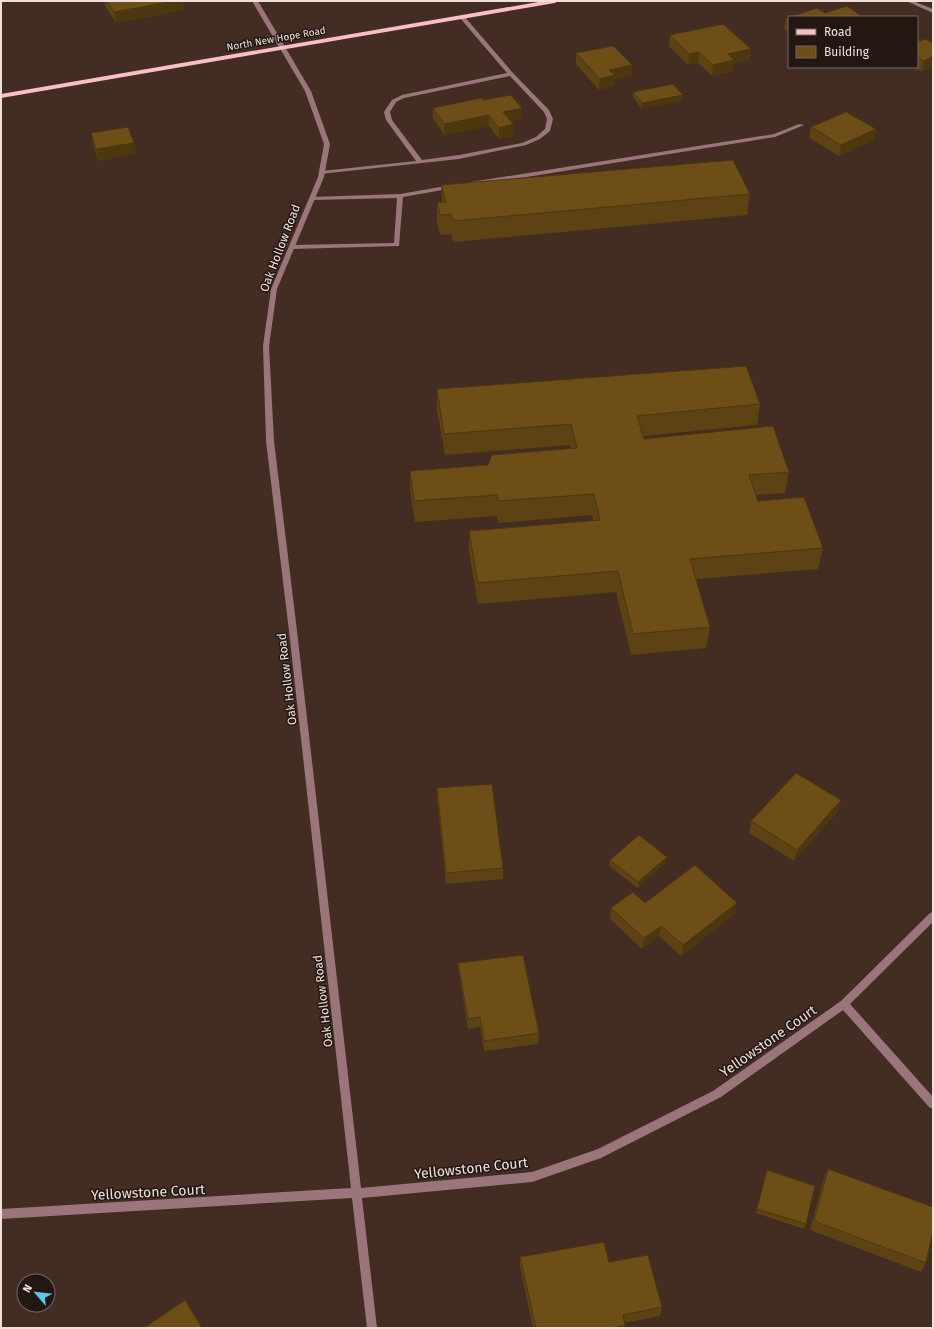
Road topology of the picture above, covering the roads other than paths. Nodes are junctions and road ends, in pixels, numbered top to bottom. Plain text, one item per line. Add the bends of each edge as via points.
1 (255, 1) edge
2 (555, 1) edge
3 (909, 1) edge
4 (933, 11) edge
5 (462, 17) junction
6 (282, 47) junction
7 (511, 74) junction
8 (1, 96) edge
9 (801, 124) dead end
10 (420, 162) junction
11 (322, 173) junction
12 (400, 196) junction
13 (313, 198) junction
14 (292, 247) junction
15 (933, 916) edge
16 (844, 1004) junction
17 (933, 1104) edge
18 (358, 1193) junction
19 (1, 1214) edge
20 (372, 1328) edge

1 - 6 street, Oak Hollow Road
2 - 5 main road, North New Hope Road
3 - 4 street
5 - 6 main road, North New Hope Road
5 - 7 street
6 - 8 main road, North New Hope Road
6 - 11 street, Oak Hollow Road via 308,91 327,144
7 - 10 street via 402,97 394,101 387,112 389,120
7 - 10 street via 547,111 550,119 548,130 524,144
9 - 12 street via 775,135
10 - 11 street
11 - 13 street, Oak Hollow Road
12 - 13 street
12 - 14 street via 397,245
13 - 14 street, Oak Hollow Road
14 - 18 street, Oak Hollow Road via 274,289 266,346 270,441
15 - 16 street, Yellowstone Court
16 - 17 street
16 - 18 street, Yellowstone Court via 717,1094 601,1153 532,1176
18 - 19 street, Yellowstone Court
18 - 20 street, Oak Hollow Road

